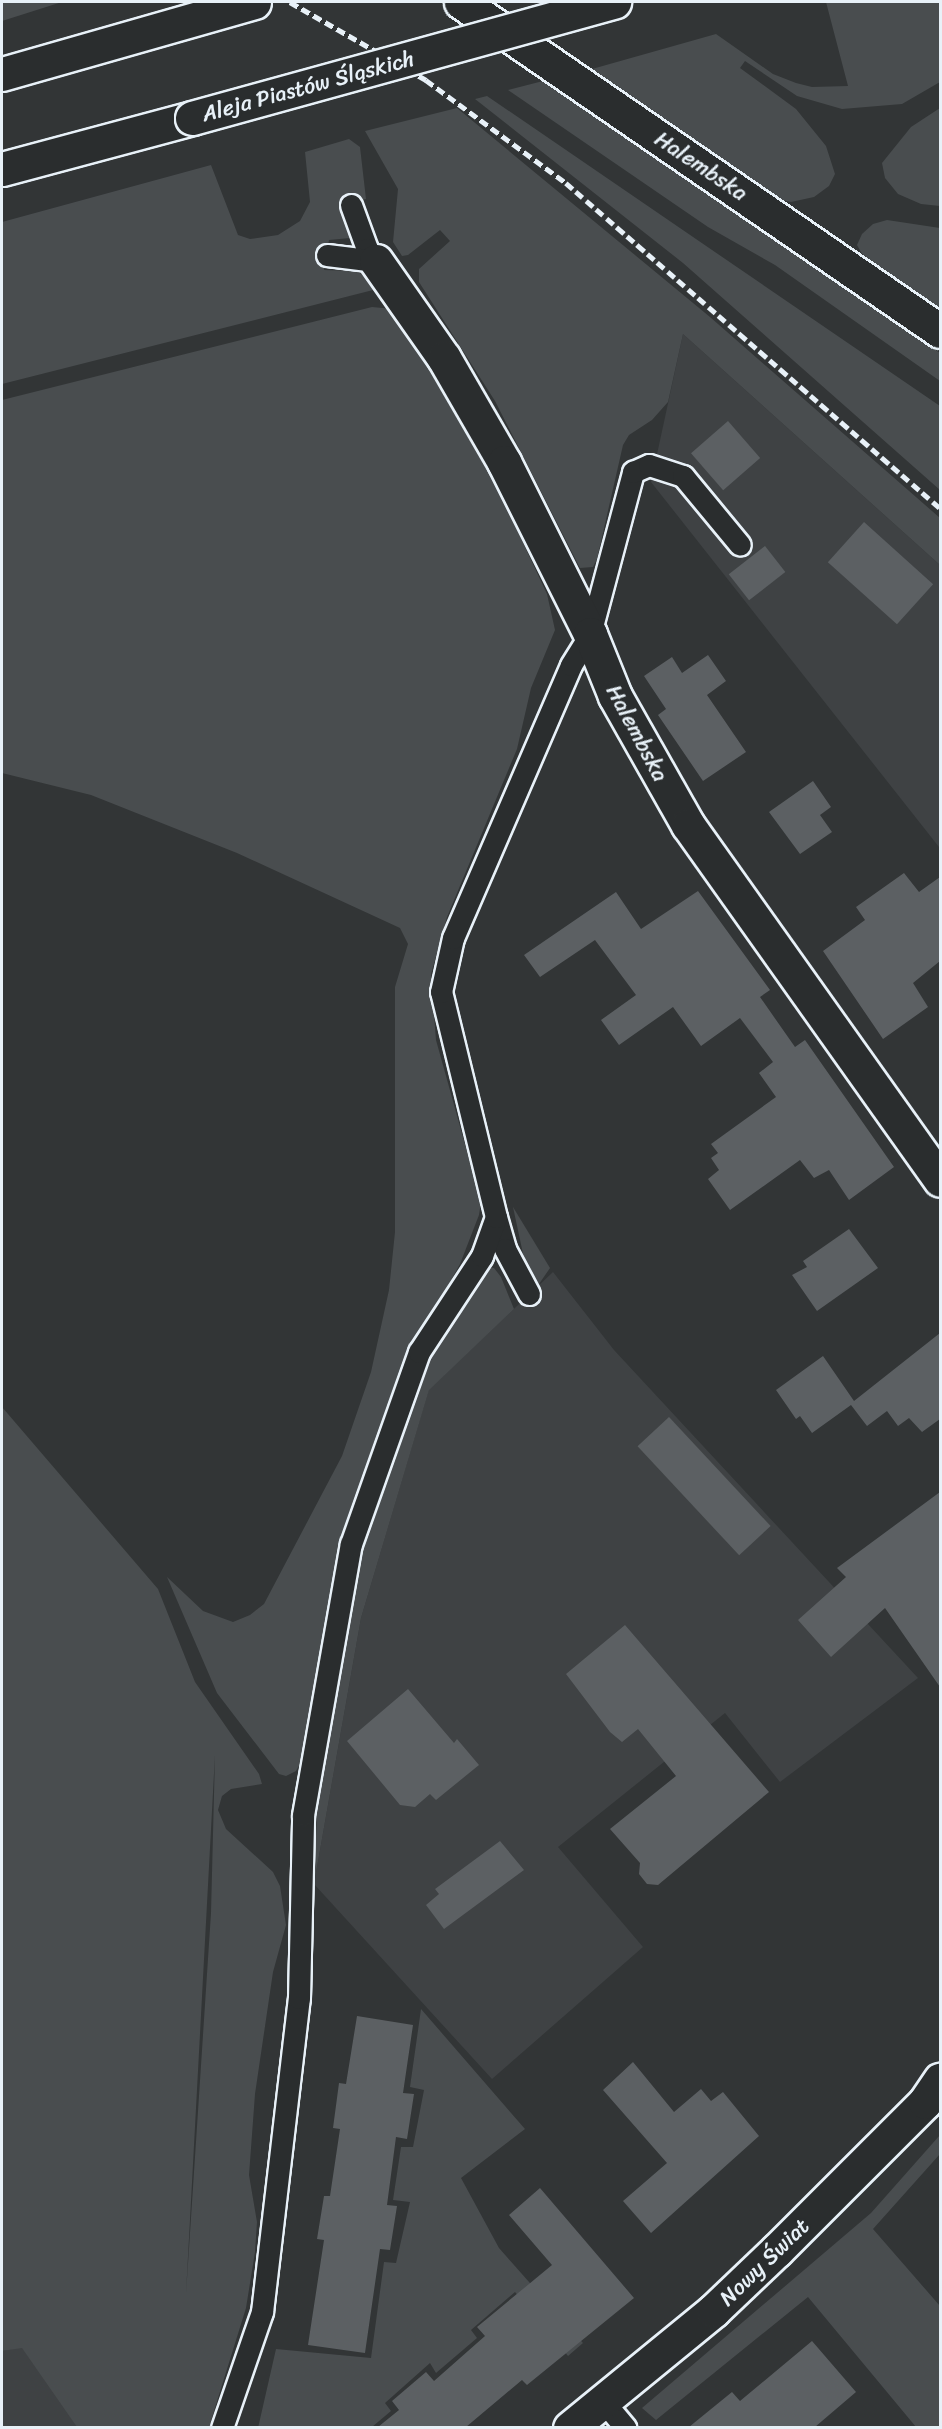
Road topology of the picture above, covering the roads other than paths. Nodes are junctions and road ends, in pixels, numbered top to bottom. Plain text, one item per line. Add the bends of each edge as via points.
1 (254, 2) edge
2 (461, 2) edge
3 (614, 2) edge
4 (2, 74) edge
5 (2, 169) edge
6 (351, 205) dead end
7 (327, 255) dead end
8 (376, 261) junction
9 (940, 331) edge
10 (740, 545) dead end
11 (590, 634) junction
12 (940, 1179) edge
13 (496, 1217) junction
14 (529, 1294) dead end
15 (940, 2080) edge
16 (603, 2401) junction
17 (222, 2427) edge
18 (570, 2427) edge
19 (626, 2427) edge

1 - 4 main road
2 - 9 main road, Halembska
3 - 5 main road, Aleja Piastów Śląskich, bridge
6 - 8 lane via 367,249
7 - 8 lane
8 - 11 main road, Halembska via 444,358 504,462
10 - 11 lane via 683,476 641,466 633,472
11 - 12 main road, Halembska via 615,696 688,825
11 - 13 lane via 571,665 453,938 441,992
13 - 14 lane via 505,1249
13 - 17 lane via 482,1256 419,1352 351,1544 303,1815 299,1998 262,2312
15 - 16 main road, Nowy Świat via 917,2110 776,2251 714,2310
16 - 18 main road, Nowy Świat
16 - 19 lane

